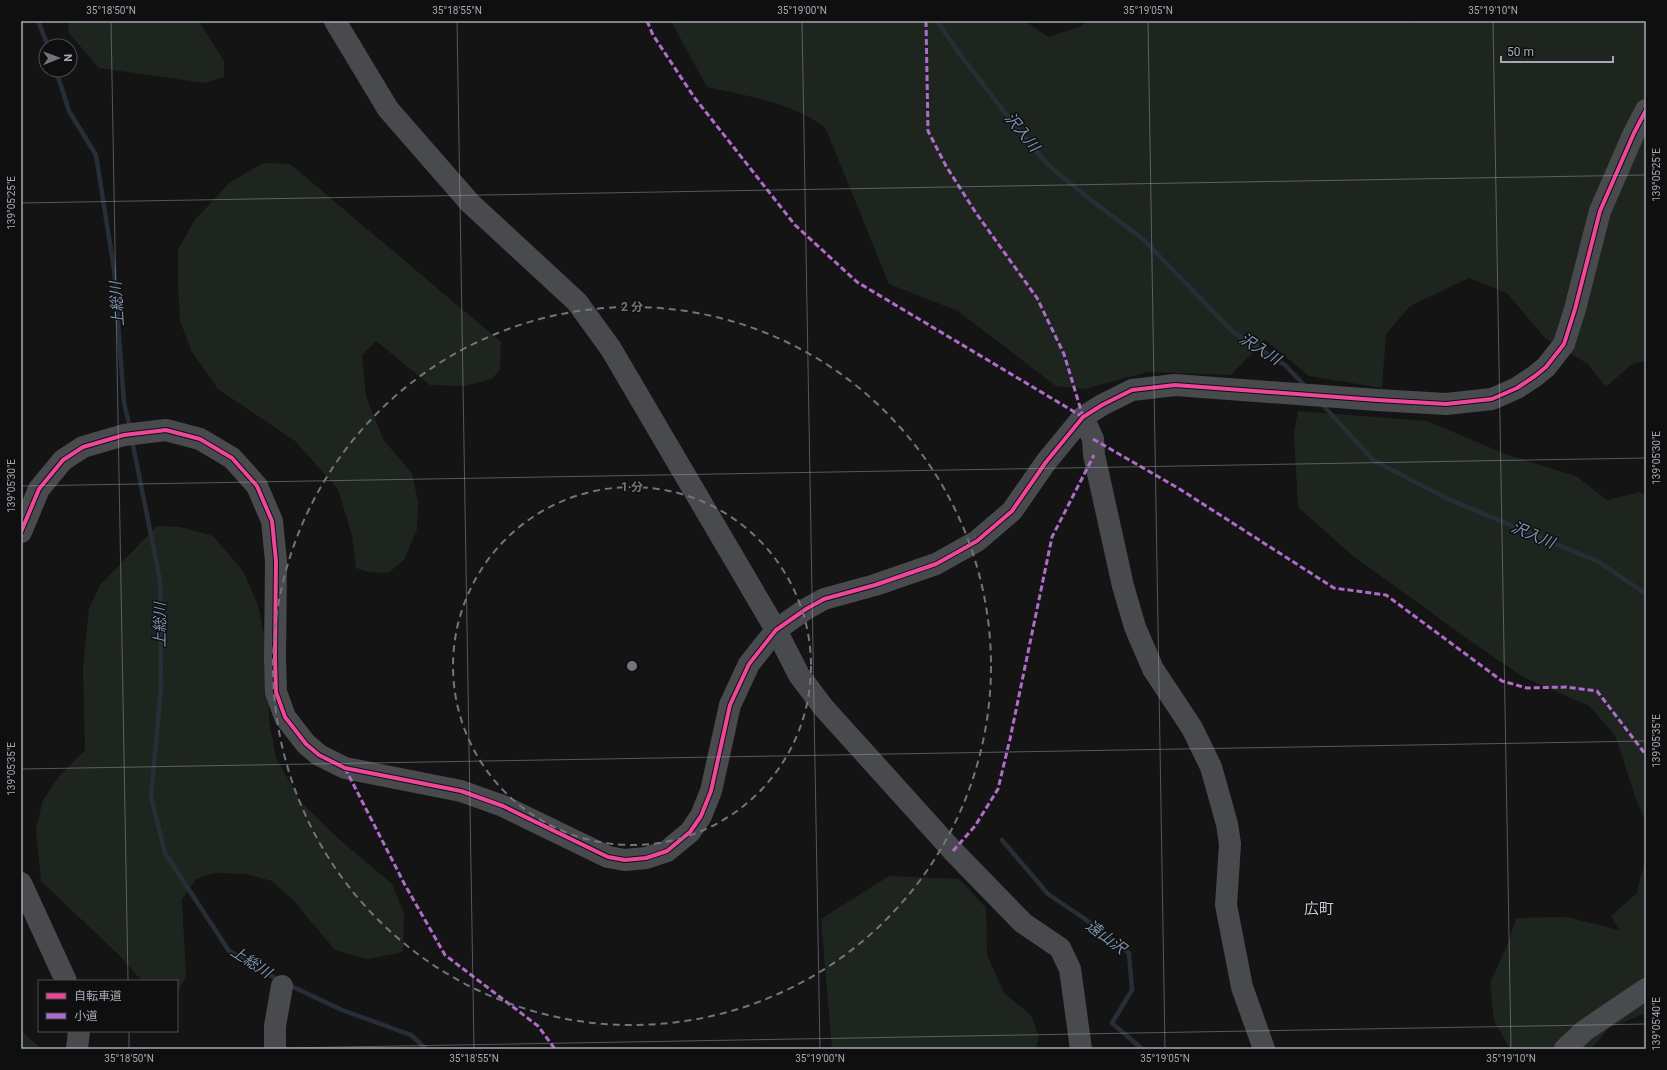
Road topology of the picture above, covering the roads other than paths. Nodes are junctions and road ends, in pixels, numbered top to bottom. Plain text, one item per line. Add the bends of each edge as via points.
1 (335, 21) edge
2 (1646, 110) edge
3 (1083, 418) junction
4 (21, 532) edge
5 (776, 630) junction
6 (21, 883) edge
7 (66, 980) edge
8 (282, 986) dead end
9 (1646, 989) edge
10 (79, 1032) edge
11 (77, 1049) edge
12 (275, 1049) edge
13 (1081, 1049) edge
14 (1264, 1049) edge
15 (1565, 1049) edge

1 - 5 street via 388,109 470,203 577,302 611,349
2 - 3 street via 1600,212 1564,344 1546,367 1517,388 1492,399 1446,404 1175,385 1132,390
3 - 5 street via 1046,462 1012,511 977,541 936,564 824,599
3 - 14 street via 1093,439 1094,455 1123,586 1135,627 1153,669 1192,728 1211,767 1230,844 1226,905 1242,987
4 - 5 street via 39,489 62,460 83,447 124,435 166,430 200,439 232,458 257,486 272,521 276,561 276,692 285,717 306,744 319,755 344,768 461,791 503,806 608,857 626,860 646,858 667,851 690,832 701,816 711,791 730,705 749,664
5 - 13 street via 799,675 823,707 1023,923 1060,948 1070,969
6 - 7 street
8 - 12 street via 275,1026
9 - 15 street via 1584,1031
10 - 11 street

